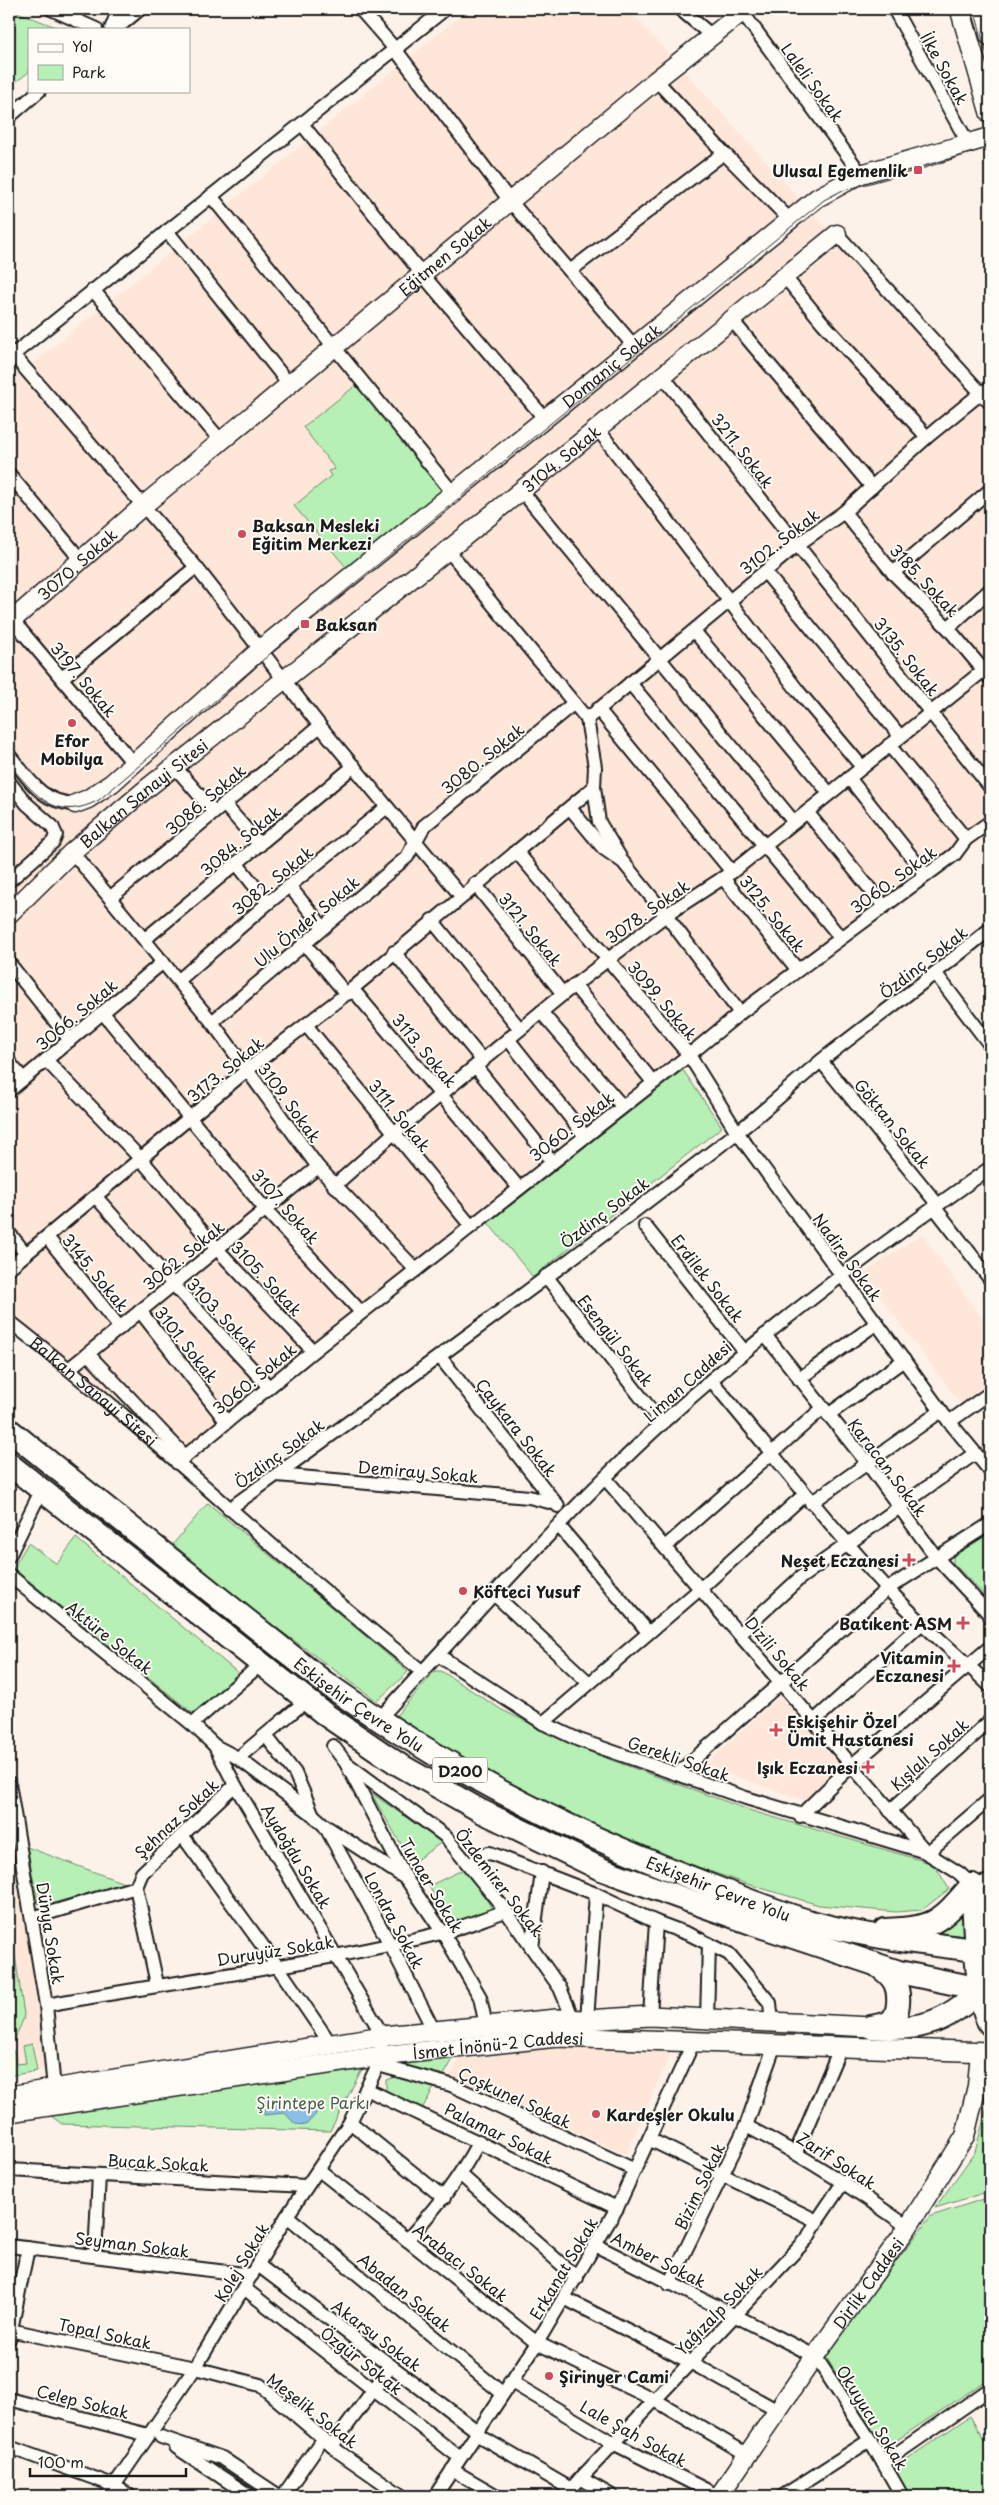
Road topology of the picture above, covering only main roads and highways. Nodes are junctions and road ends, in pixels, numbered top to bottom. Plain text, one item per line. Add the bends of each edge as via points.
1 (960, 9) edge
2 (982, 9) edge
3 (990, 36) edge
4 (990, 113) edge
5 (9, 1430) edge
6 (9, 1464) edge
7 (981, 1883) edge
8 (990, 1900) edge
9 (830, 1926) junction
10 (984, 1951) edge
11 (877, 1965) junction
12 (985, 1990) edge
13 (990, 2024) edge
14 (871, 2027) junction
15 (985, 2052) edge
16 (9, 2096) edge
17 (9, 2112) edge

1 - 4 main road
2 - 3 main road
5 - 9 highway, Eskişehir Çevre Yolu / D200 via 316,1676 378,1720 490,1787 562,1824 755,1902
6 - 11 highway, Eskişehir Çevre Yolu / D200 via 307,1700 398,1764 545,1844 650,1888
7 - 8 highway
7 - 9 highway via 945,1916 927,1925 884,1930
7 - 10 highway
9 - 10 highway, Eskişehir Çevre Yolu / D200 via 909,1943
10 - 12 highway
11 - 12 highway, Eskişehir Çevre Yolu / D200
11 - 14 highway via 896,1984 898,2000 896,2016 888,2023
12 - 13 highway via 986,2018
12 - 14 highway via 944,2019 923,2026 900,2029
14 - 16 main road, İsmet İnönü-2 Caddesi via 650,2016 434,2030 330,2043
15 - 17 main road, İsmet İnönü-2 Caddesi via 557,2037

